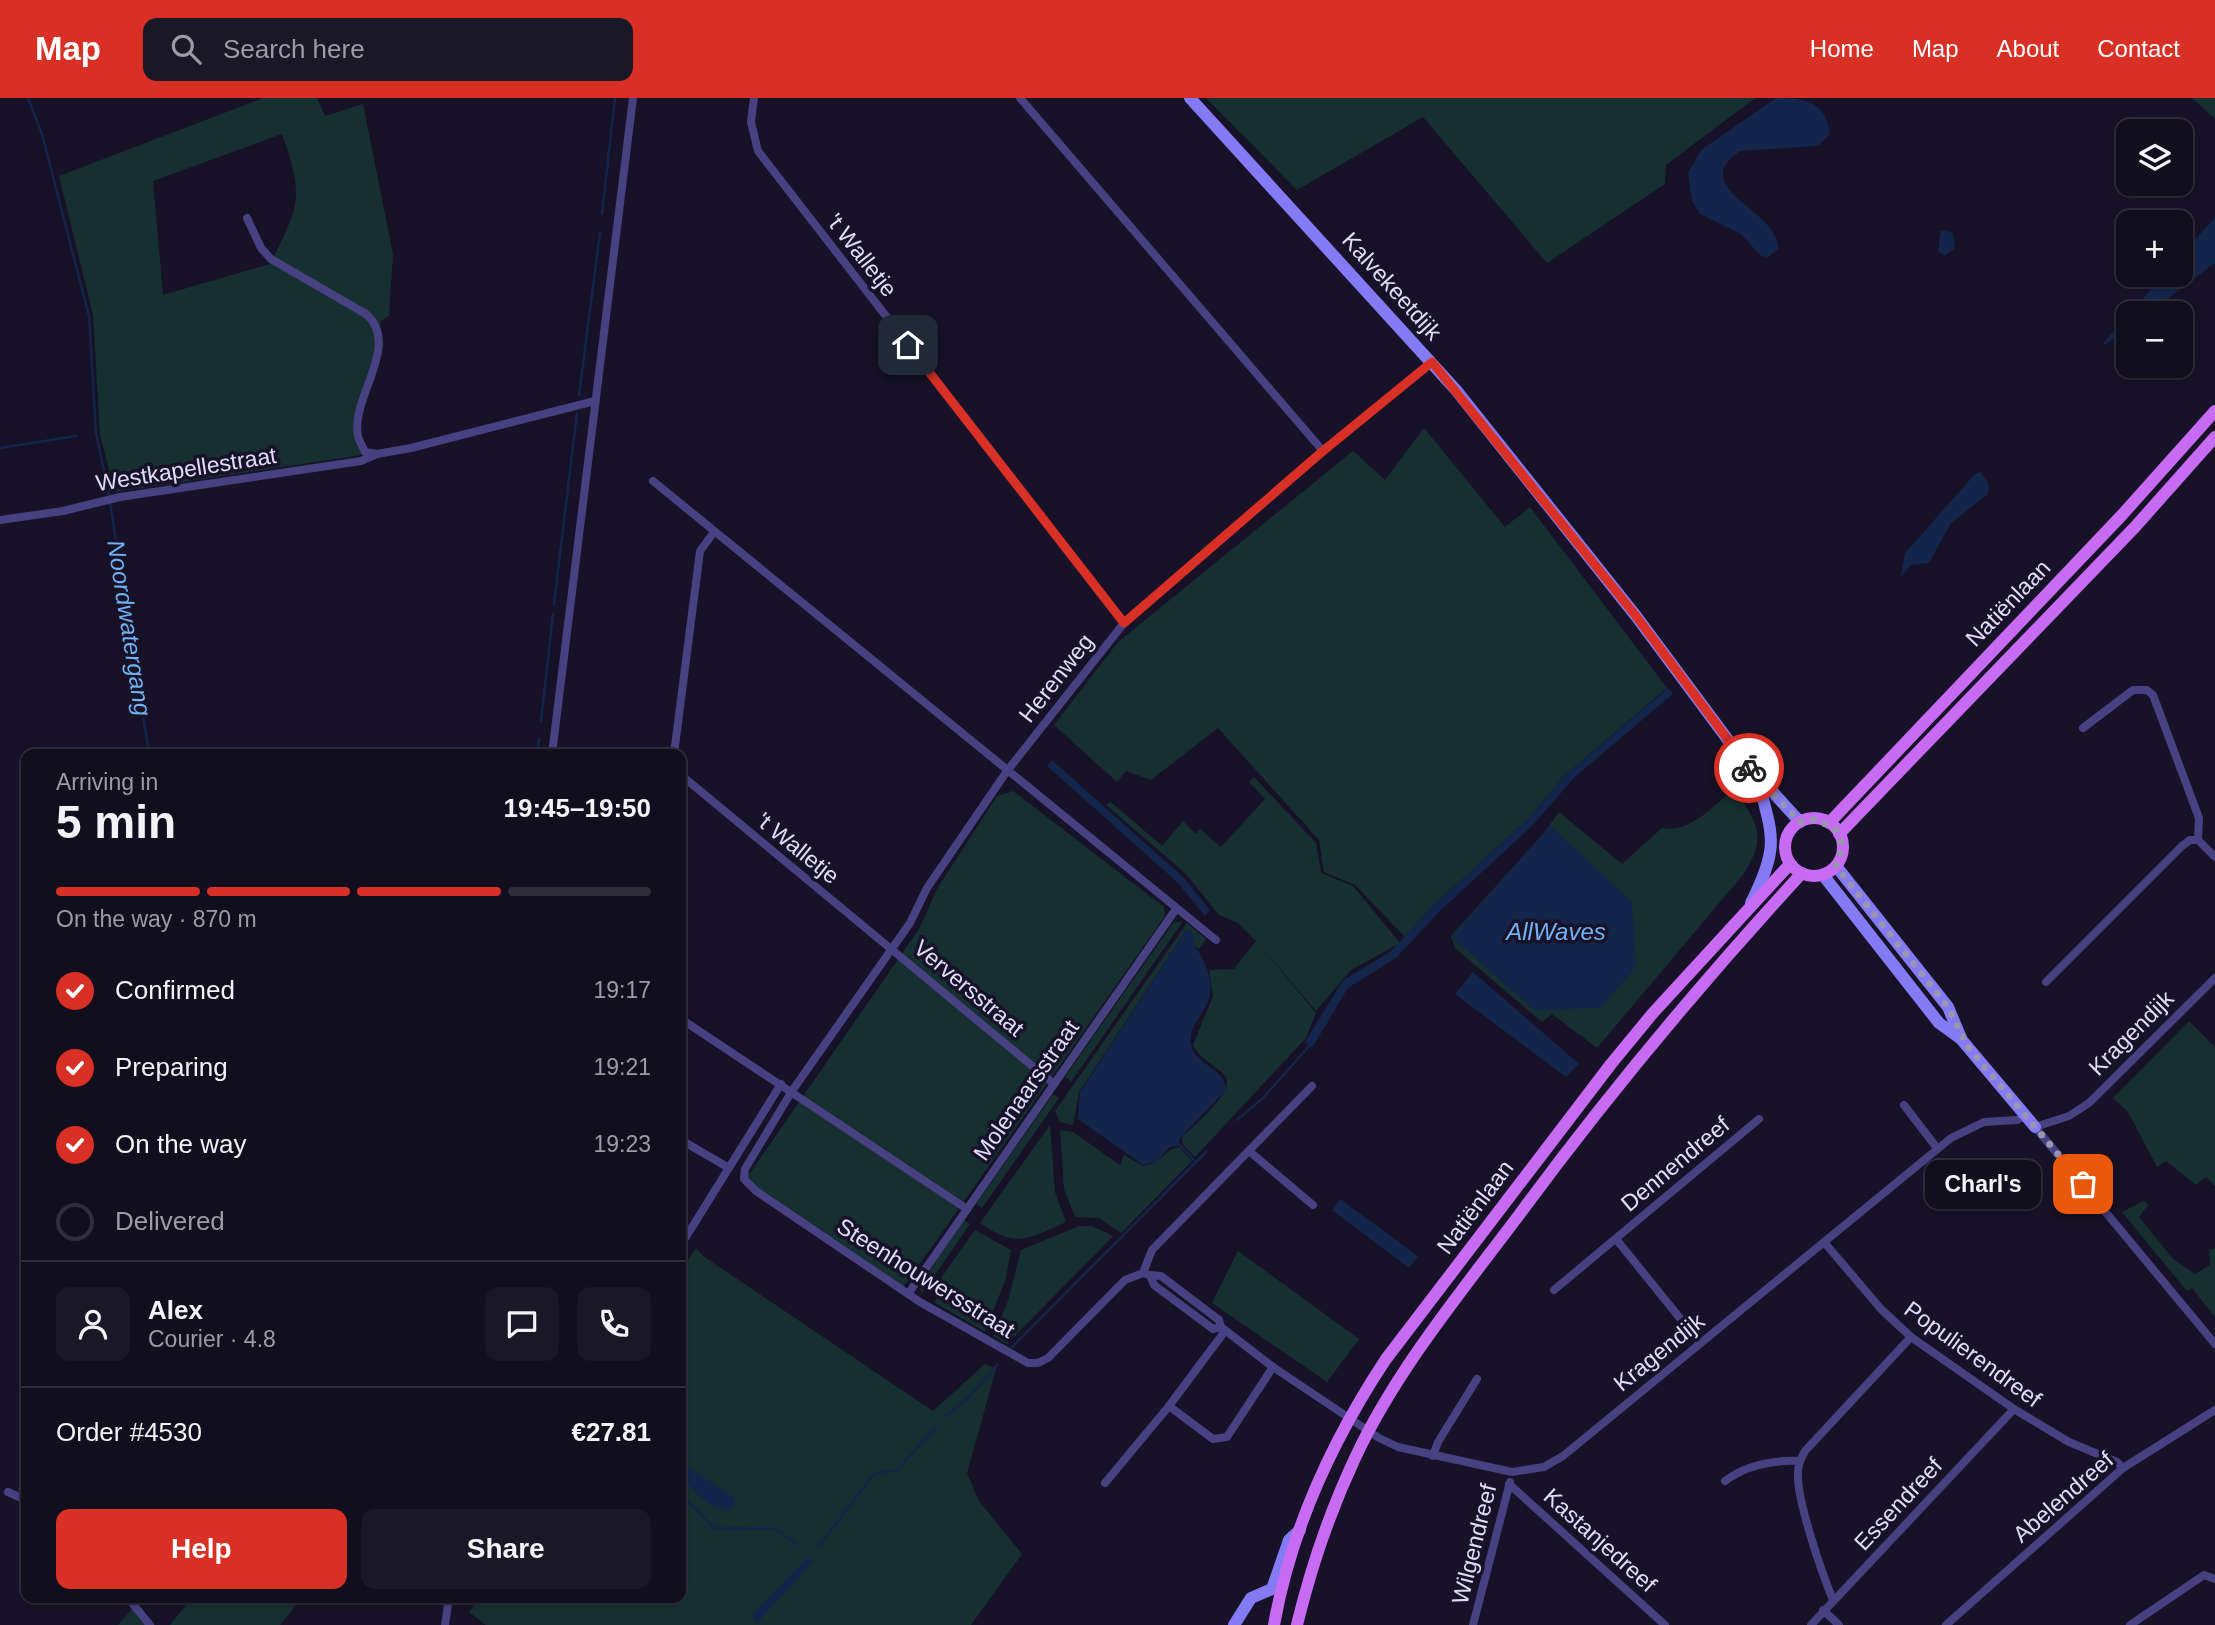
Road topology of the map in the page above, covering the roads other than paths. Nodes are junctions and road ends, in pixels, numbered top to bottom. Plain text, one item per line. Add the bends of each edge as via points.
1 (632, 98) edge
2 (754, 98) edge
3 (1020, 98) edge
4 (1190, 98) edge
5 (247, 218) dead end
6 (1432, 362) junction
7 (595, 401) junction
8 (2215, 411) edge
9 (2215, 437) edge
10 (1323, 451) junction
11 (377, 454) junction
12 (653, 481) dead end
13 (0, 520) edge
14 (714, 532) junction
15 (1124, 623) junction
16 (2084, 728) dead end
17 (553, 749) edge
18 (675, 749) edge
19 (1007, 771) junction
20 (1757, 777) junction
21 (686, 779) edge
22 (1800, 822) junction
23 (1829, 823) junction
24 (1839, 834) junction
25 (2198, 840) junction
26 (2215, 857) edge
27 (1790, 864) junction
28 (1836, 866) junction
29 (1802, 873) junction
30 (1824, 875) junction
31 (1749, 907) junction
32 (1176, 909) junction
33 (1216, 940) dead end
34 (892, 949) junction
35 (2215, 978) edge
36 (2046, 982) dead end
37 (686, 1022) edge
38 (1961, 1038) junction
39 (781, 1084) junction
40 (1054, 1084) junction
41 (1312, 1086) dead end
42 (792, 1091) junction
43 (1904, 1105) dead end
44 (2025, 1116) junction
45 (1759, 1119) dead end
46 (2035, 1127) junction
47 (686, 1143) edge
48 (1937, 1148) junction
49 (1249, 1151) junction
50 (729, 1168) junction
51 (744, 1179) joint
52 (1313, 1205) dead end
53 (967, 1209) junction
54 (686, 1237) edge
55 (1616, 1239) junction
56 (1824, 1242) junction
57 (1147, 1274) junction
58 (1554, 1290) dead end
59 (908, 1294) junction
60 (1223, 1329) junction
61 (1911, 1337) junction
62 (1700, 1343) junction
63 (2215, 1344) edge
64 (1273, 1367) junction
65 (1477, 1379) dead end
66 (1169, 1406) junction
67 (2014, 1409) junction
68 (2215, 1410) edge
69 (1349, 1418) junction
70 (1370, 1430) junction
71 (1433, 1456) junction
72 (1800, 1461) junction
73 (2123, 1468) junction
74 (1512, 1472) junction
75 (1725, 1481) dead end
76 (1105, 1483) dead end
77 (1509, 1484) junction
78 (8, 1492) dead end
79 (21, 1498) edge
80 (1300, 1530) junction
81 (2215, 1567) edge
82 (2205, 1575) junction
83 (2215, 1579) edge
84 (1261, 1596) junction
85 (1833, 1600) junction
86 (132, 1603) edge
87 (448, 1603) edge
88 (1824, 1611) junction
89 (1275, 1619) edge
90 (150, 1625) edge
91 (445, 1625) edge
92 (1234, 1625) edge
93 (1297, 1625) edge
94 (1473, 1625) edge
95 (1665, 1625) edge
96 (1811, 1625) edge
97 (1839, 1625) edge
98 (1946, 1625) edge
99 (2130, 1625) edge

1 - 7 street
2 - 15 street, 't Walletje via 751,122 758,151
3 - 10 street
4 - 6 street, Kalvekeetdijk
5 - 11 street via 271,259 366,314 376,325 379,341 358,436 365,452
6 - 10 street, Herenweg
6 - 20 street, Kalvekeetdijk via 1636,616
7 - 11 street, Westkapellestraat
7 - 17 street
8 - 23 main road, Natiënlaan
9 - 24 main road, Natiënlaan via 2135,527
10 - 15 street, Herenweg
11 - 13 street, Westkapellestraat via 361,461
12 - 14 street
14 - 18 street via 700,551
14 - 19 street
15 - 19 street, Herenweg
16 - 25 street via 2133,690 2153,695 2199,818
19 - 32 street
19 - 34 street, Herenweg via 927,888
20 - 22 street, Kalvekeetdijk
20 - 31 street, Kalvekeetdijk via 1771,824 1772,851
21 - 34 street, 't Walletje
22 - 23 main road via 1817,819
22 - 27 main road via 1786,841
23 - 24 main road
24 - 28 main road via 1843,847
25 - 26 street
25 - 36 street via 2182,846
27 - 29 main road
27 - 31 main road, Natiënlaan
28 - 30 main road
28 - 38 street via 1948,1007
29 - 30 main road
29 - 70 main road, Natiënlaan via 1665,1025 1590,1119 1424,1344
30 - 38 street via 1939,1023
31 - 69 main road, Natiënlaan via 1604,1073 1386,1359
32 - 33 street
32 - 40 street, Molenaarsstraat
34 - 40 street, Verversstraat
34 - 42 street, Herenweg
35 - 46 street, Kragendijk via 2088,1103 2069,1116
37 - 39 street
38 - 44 street
39 - 42 street
39 - 50 street
40 - 53 street, Molenaarsstraat
41 - 49 street
42 - 51 street, Herenweg via 748,1161
42 - 53 street
43 - 48 street
44 - 46 street
44 - 48 street, Kragendijk via 1984,1122
45 - 55 street, Dennendreef
46 - 63 street
47 - 50 street
48 - 56 street, Kragendijk
49 - 52 street
49 - 57 street via 1152,1250
50 - 54 street
51 - 59 street, Steenhouwersstraat
53 - 59 street, Molenaarsstraat
55 - 58 street, Dennendreef
55 - 62 street, Dennendreef
56 - 61 street, Populierendreef
56 - 62 street, Kragendijk
57 - 59 street, Steenhouwersstraat via 1125,1280 1048,1359 1038,1363 1019,1359
57 - 60 street via 1154,1285 1213,1329
60 - 64 street
60 - 66 street
61 - 67 street, Populierendreef
61 - 72 street
62 - 74 street, Kragendijk via 1554,1463
64 - 66 street via 1227,1437 1213,1439
64 - 69 street
65 - 71 street
66 - 76 street
67 - 73 street, Populierendreef via 2069,1443
67 - 85 street, Essendreef
68 - 73 street, Abelendreef
69 - 70 street
69 - 80 main road, Natiënlaan
70 - 71 street, Kragendijk via 1398,1447
70 - 93 main road, Natiënlaan via 1322,1541
71 - 74 street, Kragendijk
72 - 75 street via 1781,1460 1740,1470
72 - 85 street via 1799,1485
73 - 98 street, Abelendreef
74 - 77 street, Wilgendreef
77 - 94 street, Wilgendreef
77 - 95 street, Kastanjedreef
78 - 79 street
80 - 84 street via 1289,1540 1272,1589
80 - 89 main road, Natiënlaan
81 - 82 street
82 - 83 street
82 - 99 street
84 - 89 street via 1272,1603
84 - 92 street via 1251,1598
85 - 88 street, Essendreef
86 - 90 street
87 - 91 street
88 - 96 street, Essendreef
88 - 97 street

